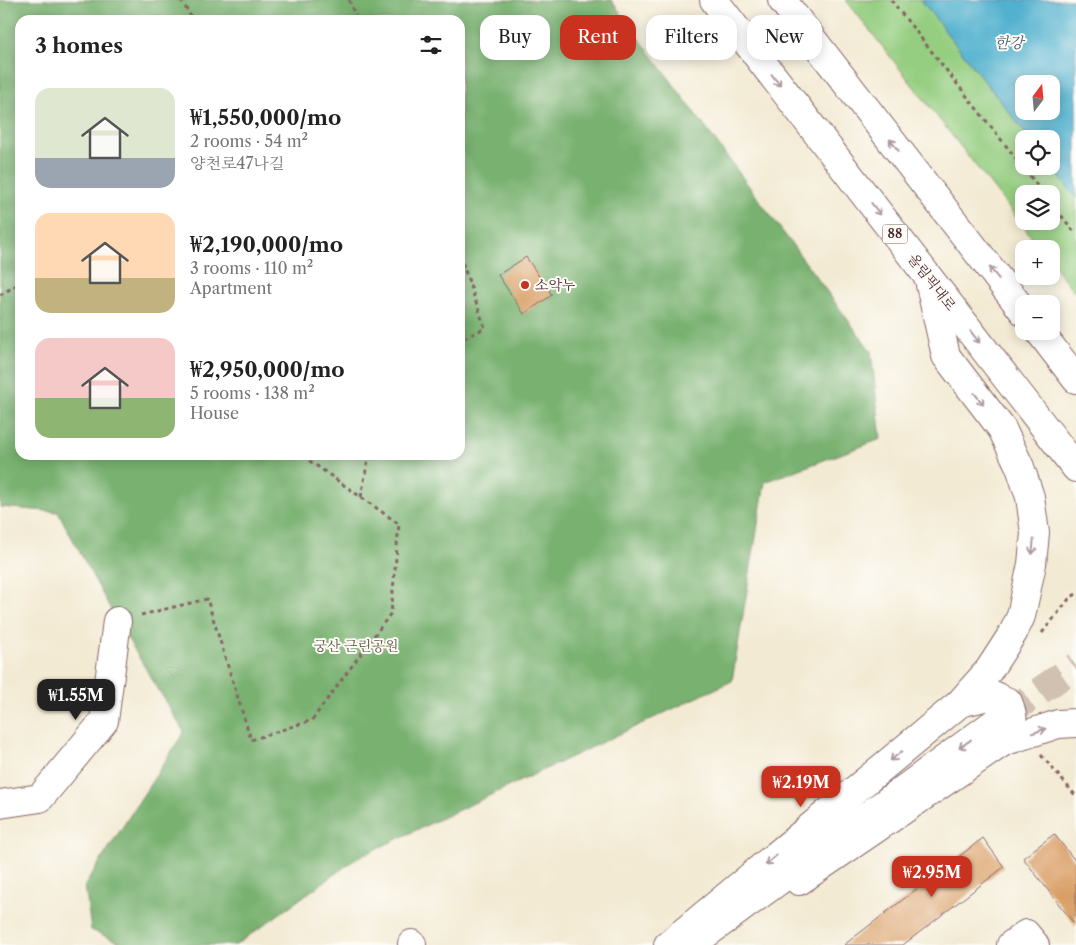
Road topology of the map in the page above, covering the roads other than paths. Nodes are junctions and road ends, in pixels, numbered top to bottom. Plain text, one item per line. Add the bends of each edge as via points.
1 (714, 0) edge
2 (782, 0) edge
3 (928, 276) junction
4 (1015, 300) edge
5 (1046, 340) edge
6 (1076, 379) edge
7 (1076, 468) edge
8 (117, 621) road end
9 (960, 703) junction
10 (1005, 715) tunnel mouth
11 (1076, 723) edge
12 (1003, 742) junction
13 (0, 804) edge
14 (668, 945) edge
15 (690, 945) edge
16 (711, 945) edge
17 (1011, 945) edge
18 (1035, 945) edge

1 -> 3 main road, 올림픽대로 / 88
4 -> 2 main road
3 -> 7 main road, 올림픽대로 / 88
3 -> 9 main road via 946,356 1002,429 1030,497 1034,533 1032,564 1021,616 989,670
5 - 6 main road
8 - 13 main road via 104,721 40,798
9 - 12 main road via 993,695 1008,702 1013,726
9 -> 14 main road
10 -> 15 main road
12 -> 11 main road via 1058,724
12 - 16 main road
17 - 18 main road via 1026,934

